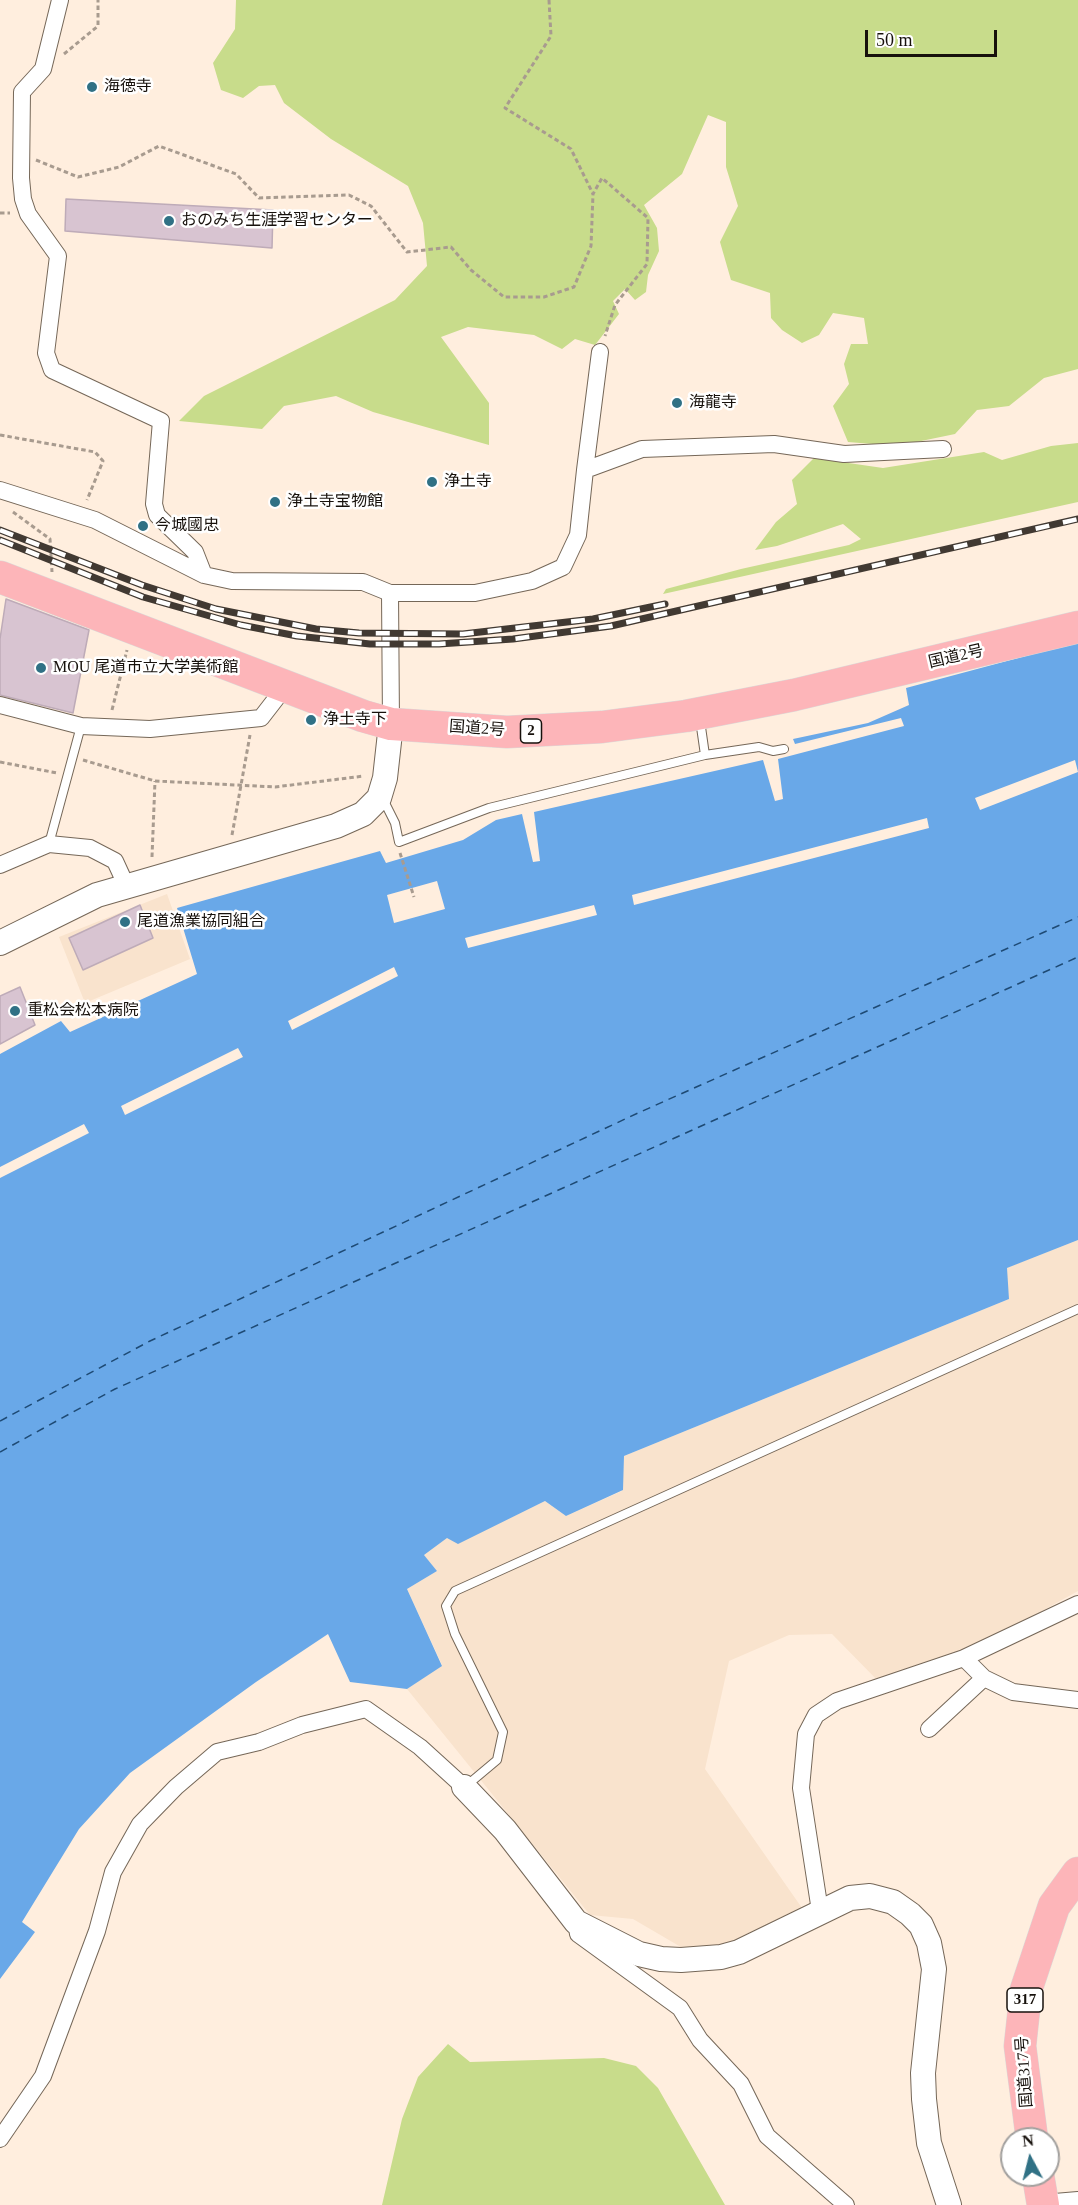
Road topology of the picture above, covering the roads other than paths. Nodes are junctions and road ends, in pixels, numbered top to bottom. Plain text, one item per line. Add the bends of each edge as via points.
1 (60, 0) edge
2 (600, 352) road end
3 (943, 449) dead end
4 (585, 470) junction
5 (1, 491) edge
6 (204, 575) junction
7 (0, 577) edge
8 (390, 593) junction
9 (1078, 627) edge
10 (285, 687) junction
11 (0, 705) edge
12 (699, 714) junction
13 (391, 723) junction
14 (81, 726) junction
15 (784, 749) dead end
16 (705, 755) junction
17 (382, 786) junction
18 (50, 844) junction
19 (0, 865) edge
20 (126, 885) junction
21 (0, 943) edge
22 (1078, 1309) edge
23 (1078, 1604) edge
24 (964, 1658) junction
25 (984, 1678) junction
26 (1078, 1700) edge
27 (929, 1729) dead end
28 (464, 1787) junction
29 (1078, 1873) edge
30 (820, 1911) junction
31 (576, 1922) junction
32 (1030, 2127) edge
33 (0, 2139) edge
34 (1041, 2194) edge
35 (1078, 2200) edge
36 (846, 2205) edge
37 (949, 2205) edge

1 - 6 street via 43,69 22,92 23,199 28,214 58,256 46,353 52,370 161,421 154,504 157,515 195,552
2 - 4 street
3 - 4 street via 844,454 774,444 642,449
4 - 8 street via 578,536 563,567 532,581 475,593
5 - 6 street via 95,520
6 - 8 street via 232,581 363,582
7 - 10 highway, 国道2号 / 2
8 - 13 street
9 - 12 highway, 国道2号 / 2
10 - 13 highway, 国道2号 / 2
10 - 14 street via 261,718 150,729
11 - 14 street
12 - 13 highway, 国道2号 / 2 via 603,727 507,732
12 - 16 lane
13 - 17 street
14 - 18 lane
15 - 16 lane via 759,747
16 - 17 lane via 489,808 399,842
17 - 20 street via 363,814 336,826
18 - 19 street
18 - 20 street via 90,848 115,861
20 - 21 street via 97,895
22 - 28 lane via 455,1591 446,1606 455,1634 503,1732 497,1760
23 - 24 street
24 - 25 street
24 - 30 street via 837,1701 823,1708 812,1722 803,1751 801,1788
25 - 26 street via 1013,1692
25 - 27 street
28 - 31 street via 505,1830
28 - 33 street via 420,1747 366,1709 217,1752 140,1824 113,1872 97,1931 43,2076
29 - 32 highway, 国道317号 / 317 via 1054,1906 1026,1990 1020,2046
30 - 31 street via 739,1952 698,1960 639,1954
30 - 37 street via 849,1898 870,1896 893,1902 921,1925 929,1942 934,1969 923,2073 926,2120 934,2163
31 - 36 street via 578,1934 680,2008 700,2040 741,2084 767,2136
34 - 35 street

